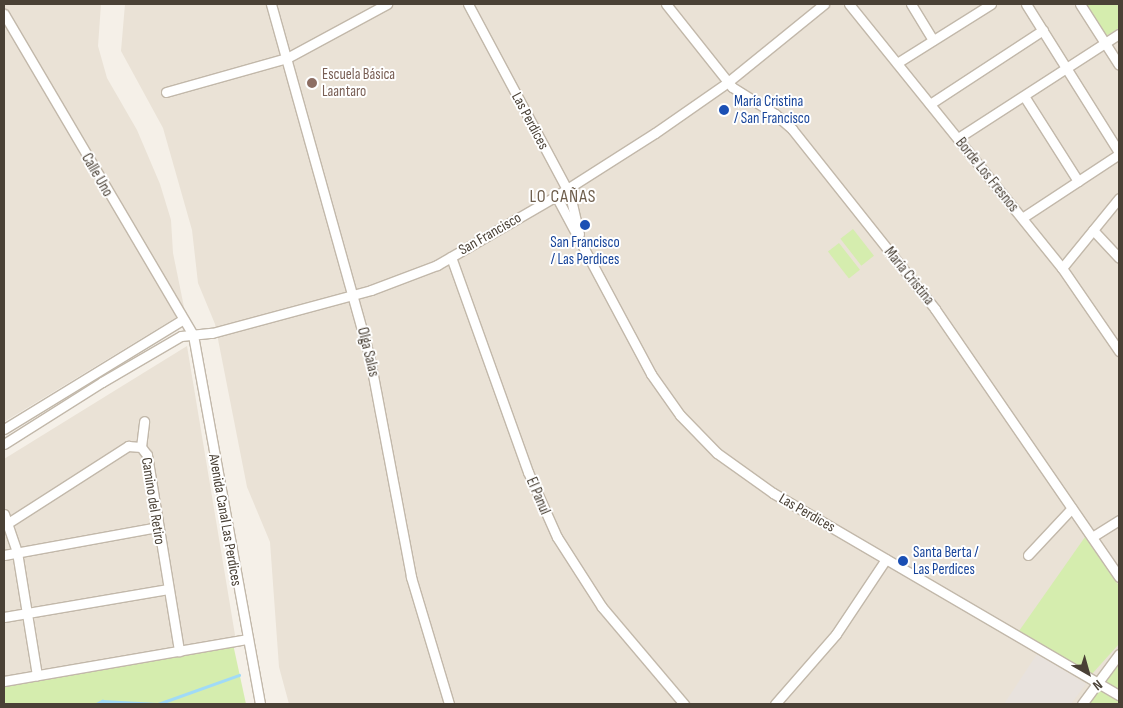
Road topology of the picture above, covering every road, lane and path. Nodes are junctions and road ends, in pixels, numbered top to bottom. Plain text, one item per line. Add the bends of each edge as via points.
1 (271, 4) edge
2 (387, 4) edge
3 (468, 4) edge
4 (666, 4) edge
5 (824, 4) edge
6 (849, 4) edge
7 (911, 4) edge
8 (991, 4) edge
9 (1026, 4) edge
10 (1080, 4) edge
11 (4, 14) edge
12 (12, 30) junction
13 (1042, 30) junction
14 (4, 34) edge
15 (1119, 34) edge
16 (934, 40) junction
17 (1106, 43) junction
18 (287, 58) junction
19 (897, 63) junction
20 (1119, 65) edge
21 (1066, 68) junction
22 (728, 82) junction
23 (166, 92) dead end
24 (1024, 96) junction
25 (930, 104) junction
26 (958, 138) junction
27 (1119, 153) edge
28 (1078, 181) junction
29 (567, 189) junction
30 (556, 196) junction
31 (1119, 198) edge
32 (1022, 218) junction
33 (1093, 230) junction
34 (581, 242) junction
35 (450, 257) junction
36 (1119, 258) edge
37 (1062, 268) junction
38 (353, 294) junction
39 (182, 320) junction
40 (193, 335) junction
41 (1119, 351) edge
42 (144, 421) dead end
43 (4, 429) edge
44 (4, 444) edge
45 (142, 447) junction
46 (1072, 508) junction
47 (6, 519) edge
48 (1119, 520) edge
49 (158, 527) junction
50 (1092, 537) junction
51 (17, 552) junction
52 (4, 555) edge
53 (1028, 555) dead end
54 (886, 558) junction
55 (1119, 577) edge
56 (167, 589) junction
57 (26, 613) junction
58 (4, 617) edge
59 (246, 639) junction
60 (179, 651) junction
61 (1119, 654) edge
62 (37, 675) junction
63 (4, 681) edge
64 (1098, 682) junction
65 (1119, 695) edge
66 (260, 704) edge
67 (449, 704) edge
68 (684, 704) edge
69 (775, 704) edge
70 (1082, 704) edge

1 - 18 street, Olga Salas
2 - 18 street
3 - 29 street, Las Perdices
4 - 22 street, María Cristina
5 - 22 street, San Francisco
6 - 19 street, Borde Los Fresnos
7 - 16 street
8 - 16 street
9 - 13 street
10 - 17 street
11 - 12 street, Calle Uno
12 - 14 street
12 - 39 street, Calle Uno
13 - 21 street
13 - 25 street
15 - 17 street
16 - 19 street
17 - 20 street
17 - 21 street
18 - 23 street
18 - 38 street, Olga Salas
19 - 25 street, Borde Los Fresnos
21 - 24 street
21 - 27 street
22 - 29 street, San Francisco
22 - 46 street, María Cristina via 792,129 946,323
24 - 26 street
24 - 28 street
25 - 26 street, Borde Los Fresnos
26 - 32 street, Borde Los Fresnos
27 - 28 street
28 - 32 street
29 - 30 street, San Francisco
29 - 34 street, Las Perdices
30 - 34 street, Las Perdices
30 - 35 street, San Francisco
31 - 33 street
32 - 37 street, Borde Los Fresnos
33 - 36 street
33 - 37 street
34 - 54 street, Las Perdices via 651,374 697,434 758,483
35 - 38 street, San Francisco via 406,279
35 - 68 street, El Panul via 528,472 557,537 596,599
37 - 41 street, Borde Los Fresnos
38 - 40 street, San Francisco via 212,333
38 - 67 street, Olga Salas via 377,391 411,577
39 - 40 street, Calle Uno
39 - 43 street
40 - 44 street, San Francisco via 172,341
40 - 59 street, Avenida Canal Las Perdices
42 - 45 street
45 - 47 street, Camino del Retiro via 128,446
45 - 49 street, Camino del Retiro via 147,455
46 - 50 street, María Cristina
46 - 53 street
47 - 51 street
48 - 50 street
49 - 51 street
49 - 56 street, Camino del Retiro
50 - 55 street, María Cristina
51 - 52 street
51 - 57 street
54 - 64 street, Las Perdices
54 - 69 street via 841,628
56 - 57 street
56 - 60 street, Camino del Retiro
57 - 58 street
57 - 62 street
59 - 60 street
59 - 66 street, Avenida Canal Las Perdices
60 - 62 street
61 - 64 street
62 - 63 street
64 - 65 street, Las Perdices
64 - 70 street

